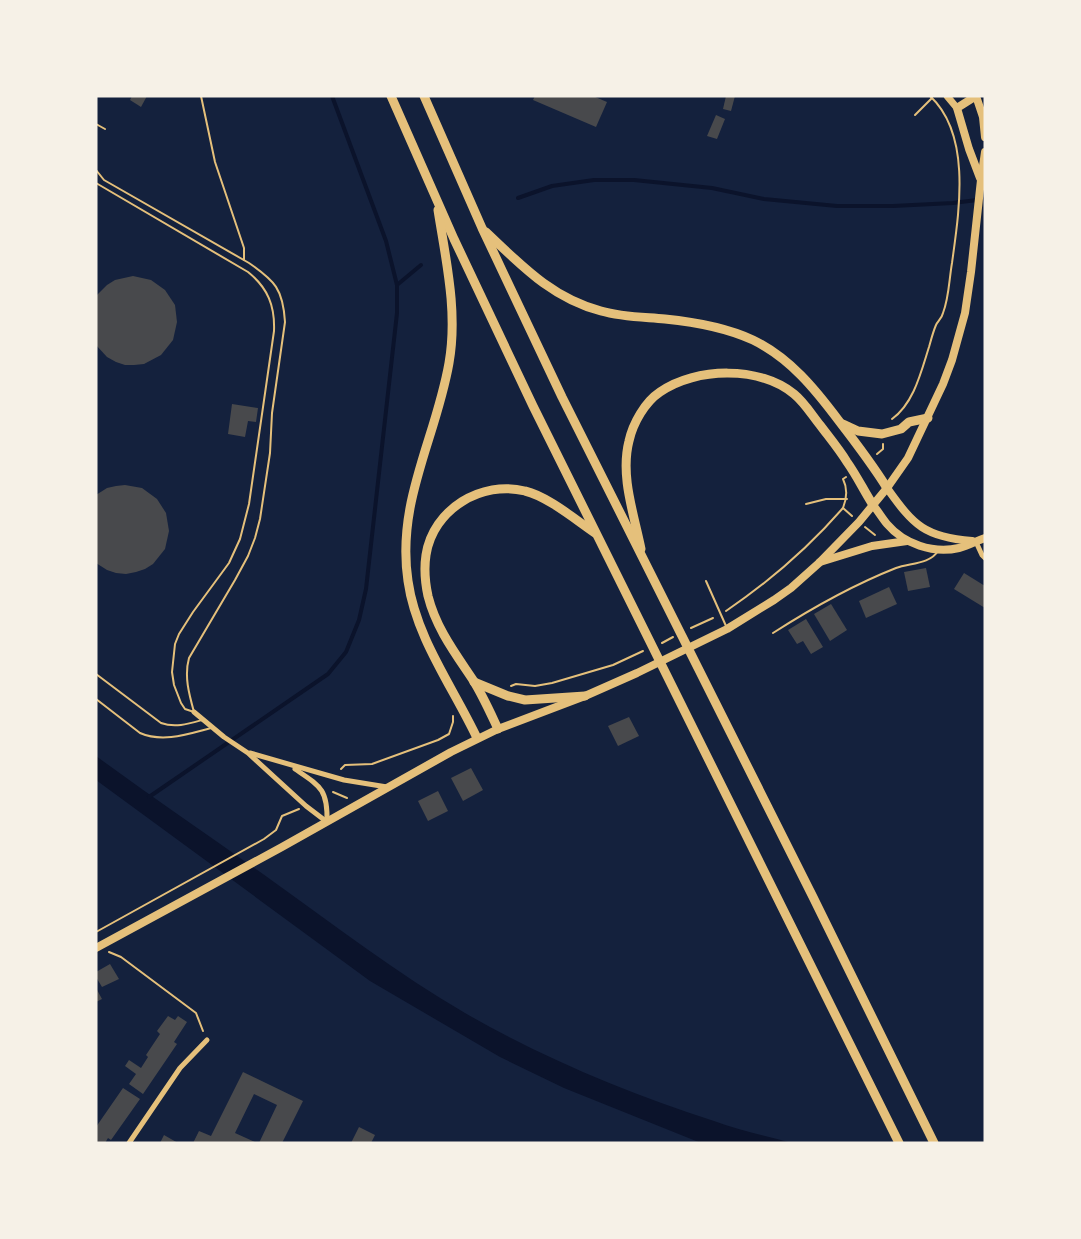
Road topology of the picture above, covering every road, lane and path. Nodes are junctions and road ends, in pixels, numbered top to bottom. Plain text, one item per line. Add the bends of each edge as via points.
1 (201, 96) edge
2 (391, 96) edge
3 (424, 96) edge
4 (947, 96) edge
5 (976, 96) edge
6 (931, 97) edge
7 (957, 108) junction
8 (915, 115) dead end
9 (96, 124) edge
10 (105, 129) dead end
11 (985, 137) edge
12 (985, 152) edge
13 (985, 170) edge
14 (97, 173) edge
15 (981, 180) junction
16 (96, 183) edge
17 (436, 199) junction
18 (482, 228) junction
19 (244, 260) junction
20 (928, 418) junction
21 (841, 423) junction
22 (882, 434) junction
23 (887, 488) junction
24 (847, 499) dead end
25 (806, 504) dead end
26 (873, 505) junction
27 (597, 535) junction
28 (943, 537) junction
29 (985, 538) edge
30 (909, 541) junction
31 (976, 542) junction
32 (939, 549) junction
33 (985, 558) edge
34 (644, 563) junction
35 (819, 563) junction
36 (706, 581) dead end
37 (727, 629) junction
38 (773, 633) dead end
39 (96, 674) edge
40 (473, 681) junction
41 (585, 696) junction
42 (96, 699) edge
43 (194, 712) junction
44 (453, 715) dead end
45 (202, 720) junction
46 (211, 728) junction
47 (498, 729) junction
48 (477, 738) junction
49 (248, 753) junction
50 (291, 766) junction
51 (336, 778) junction
52 (388, 788) junction
53 (333, 792) dead end
54 (354, 807) junction
55 (282, 816) dead end
56 (327, 822) junction
57 (96, 932) edge
58 (97, 948) edge
59 (207, 1040) joint
60 (932, 1140) edge
61 (129, 1143) edge
62 (899, 1143) edge

1 - 19 lane via 215,162 244,248
2 - 17 highway
3 - 18 highway
4 - 7 street
5 - 7 main road
5 - 11 main road
6 - 8 path
6 - 22 path via 952,134 960,181 947,298 908,402 893,419 880,424
7 - 15 main road
9 - 10 lane
12 - 15 main road
13 - 15 main road
14 - 19 lane
15 - 20 main road via 963,321
16 - 43 lane via 249,272 263,287 275,314 249,504 240,539 229,563 175,644 174,685 185,708
17 - 27 highway
17 - 48 highway via 452,306 451,348 442,396 410,507 406,562 419,621
18 - 21 highway via 540,281 575,302 602,312 723,328 766,347 802,376
18 - 34 highway
19 - 43 lane via 273,282 285,322 260,519 248,556 189,658 186,668
20 - 22 highway
20 - 23 main road
21 - 22 highway via 858,431
21 - 23 highway
23 - 26 main road
23 - 28 main road via 909,517
24 - 25 path
26 - 30 main road via 887,525
26 - 34 highway via 847,461 794,394 757,376 698,376 659,392 640,415 631,434 627,478
26 - 35 main road
27 - 40 highway via 541,497 511,488 470,496 446,515 427,548 425,583 440,627
27 - 62 highway
28 - 31 main road
28 - 32 lane
29 - 31 main road
30 - 32 main road
30 - 35 main road via 872,546
31 - 32 main road
31 - 33 street
32 - 38 lane via 934,557 906,564 845,590
34 - 60 highway
35 - 37 main road via 774,600
36 - 37 lane
37 - 41 main road
39 - 45 lane via 161,723 177,726
40 - 41 highway via 525,700
40 - 47 highway
41 - 47 main road
42 - 46 lane via 147,736 163,738
43 - 45 street
44 - 51 path via 449,734 438,740 372,764 345,765
45 - 46 street
46 - 49 street
47 - 48 main road
48 - 52 main road
49 - 50 street
49 - 56 street
50 - 51 street
50 - 56 street via 322,789
51 - 52 street
52 - 54 main road
53 - 54 path via 348,798
54 - 56 main road
55 - 57 path via 276,830 264,839
56 - 58 main road
58 - 59 path via 121,957 196,1012
59 - 61 street via 180,1068

